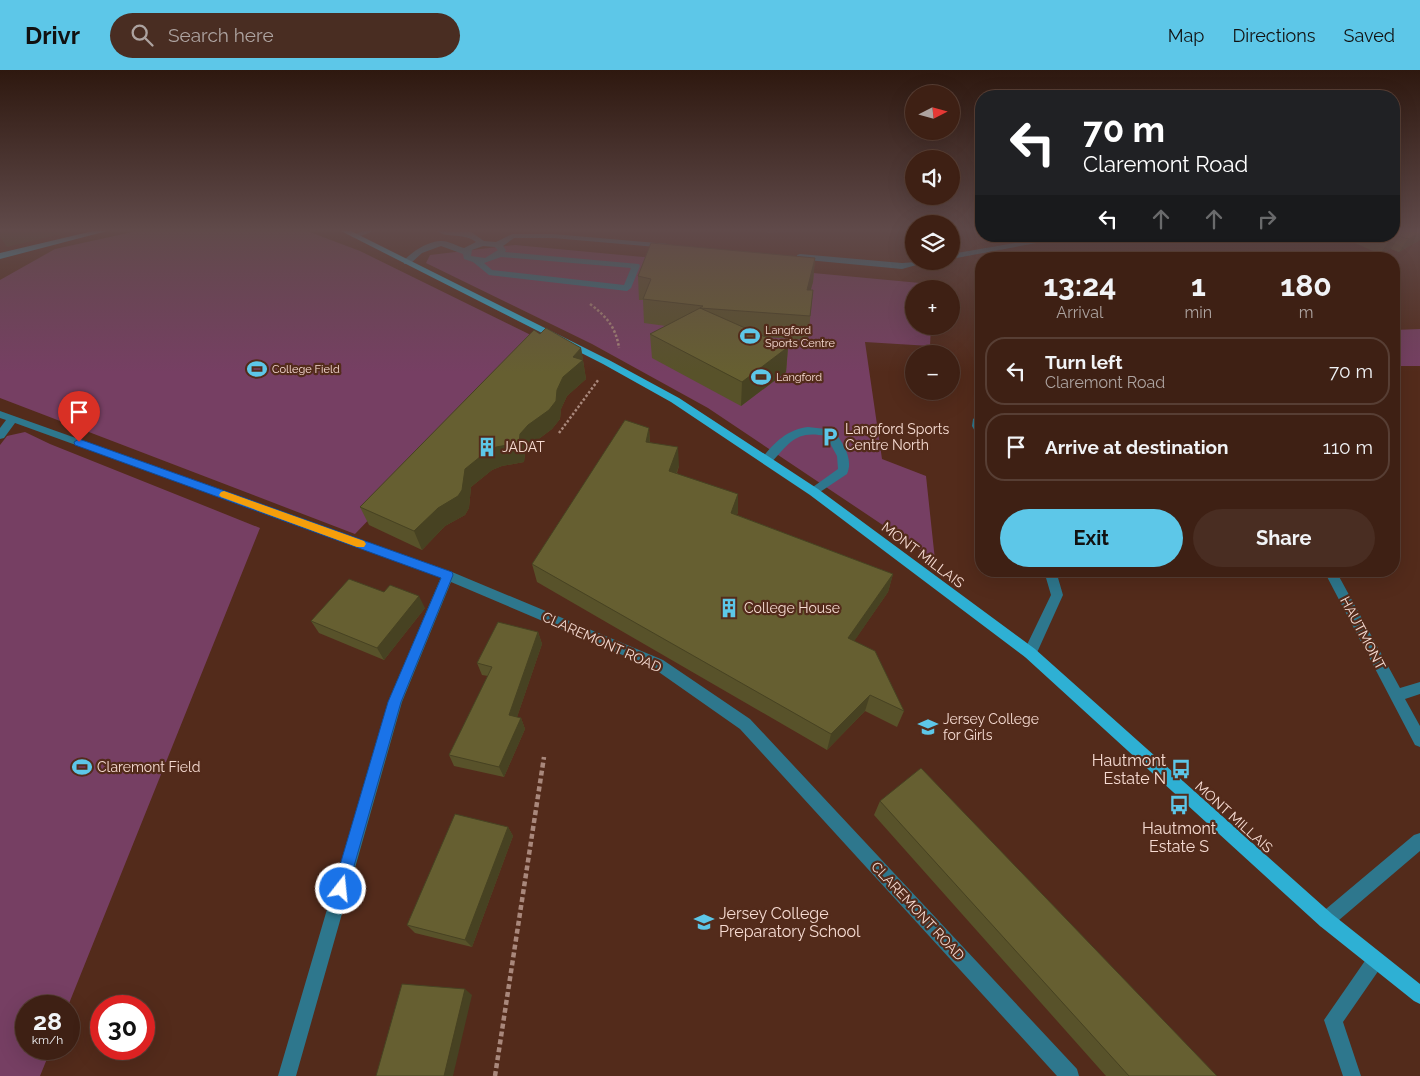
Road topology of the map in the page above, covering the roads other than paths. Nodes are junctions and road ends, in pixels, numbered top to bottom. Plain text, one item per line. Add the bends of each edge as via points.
1 (439, 278) edge
2 (540, 278) edge
3 (631, 278) edge
4 (6, 416) edge
5 (0, 435) edge
6 (767, 460) junction
7 (814, 492) junction
8 (448, 575) junction
9 (1052, 577) edge
10 (1333, 577) edge
11 (1030, 654) junction
12 (1420, 688) edge
13 (1397, 695) junction
14 (1420, 740) edge
15 (1420, 841) edge
16 (1326, 920) junction
17 (1375, 961) junction
18 (1420, 995) edge
19 (287, 1076) edge
20 (1070, 1076) edge
21 (1352, 1076) edge

1 - 6 main road, MONT MILLAIS via 675,400
2 - 3 street via 627,288
4 - 5 street
4 - 8 street, CLAREMONT ROAD
6 - 7 main road, MONT MILLAIS
6 - 7 street via 795,431 811,429 830,433 840,448 843,471
7 - 11 main road, MONT MILLAIS
8 - 19 street via 395,702
8 - 20 street, CLAREMONT ROAD via 658,664 745,724
9 - 11 street via 1057,594
10 - 13 street, HAUTMONT
11 - 16 main road, MONT MILLAIS
12 - 13 street
13 - 14 street, HAUTMONT
15 - 16 street
16 - 17 main road, MONT MILLAIS
17 - 18 main road, MONT MILLAIS
17 - 21 street via 1333,1020

